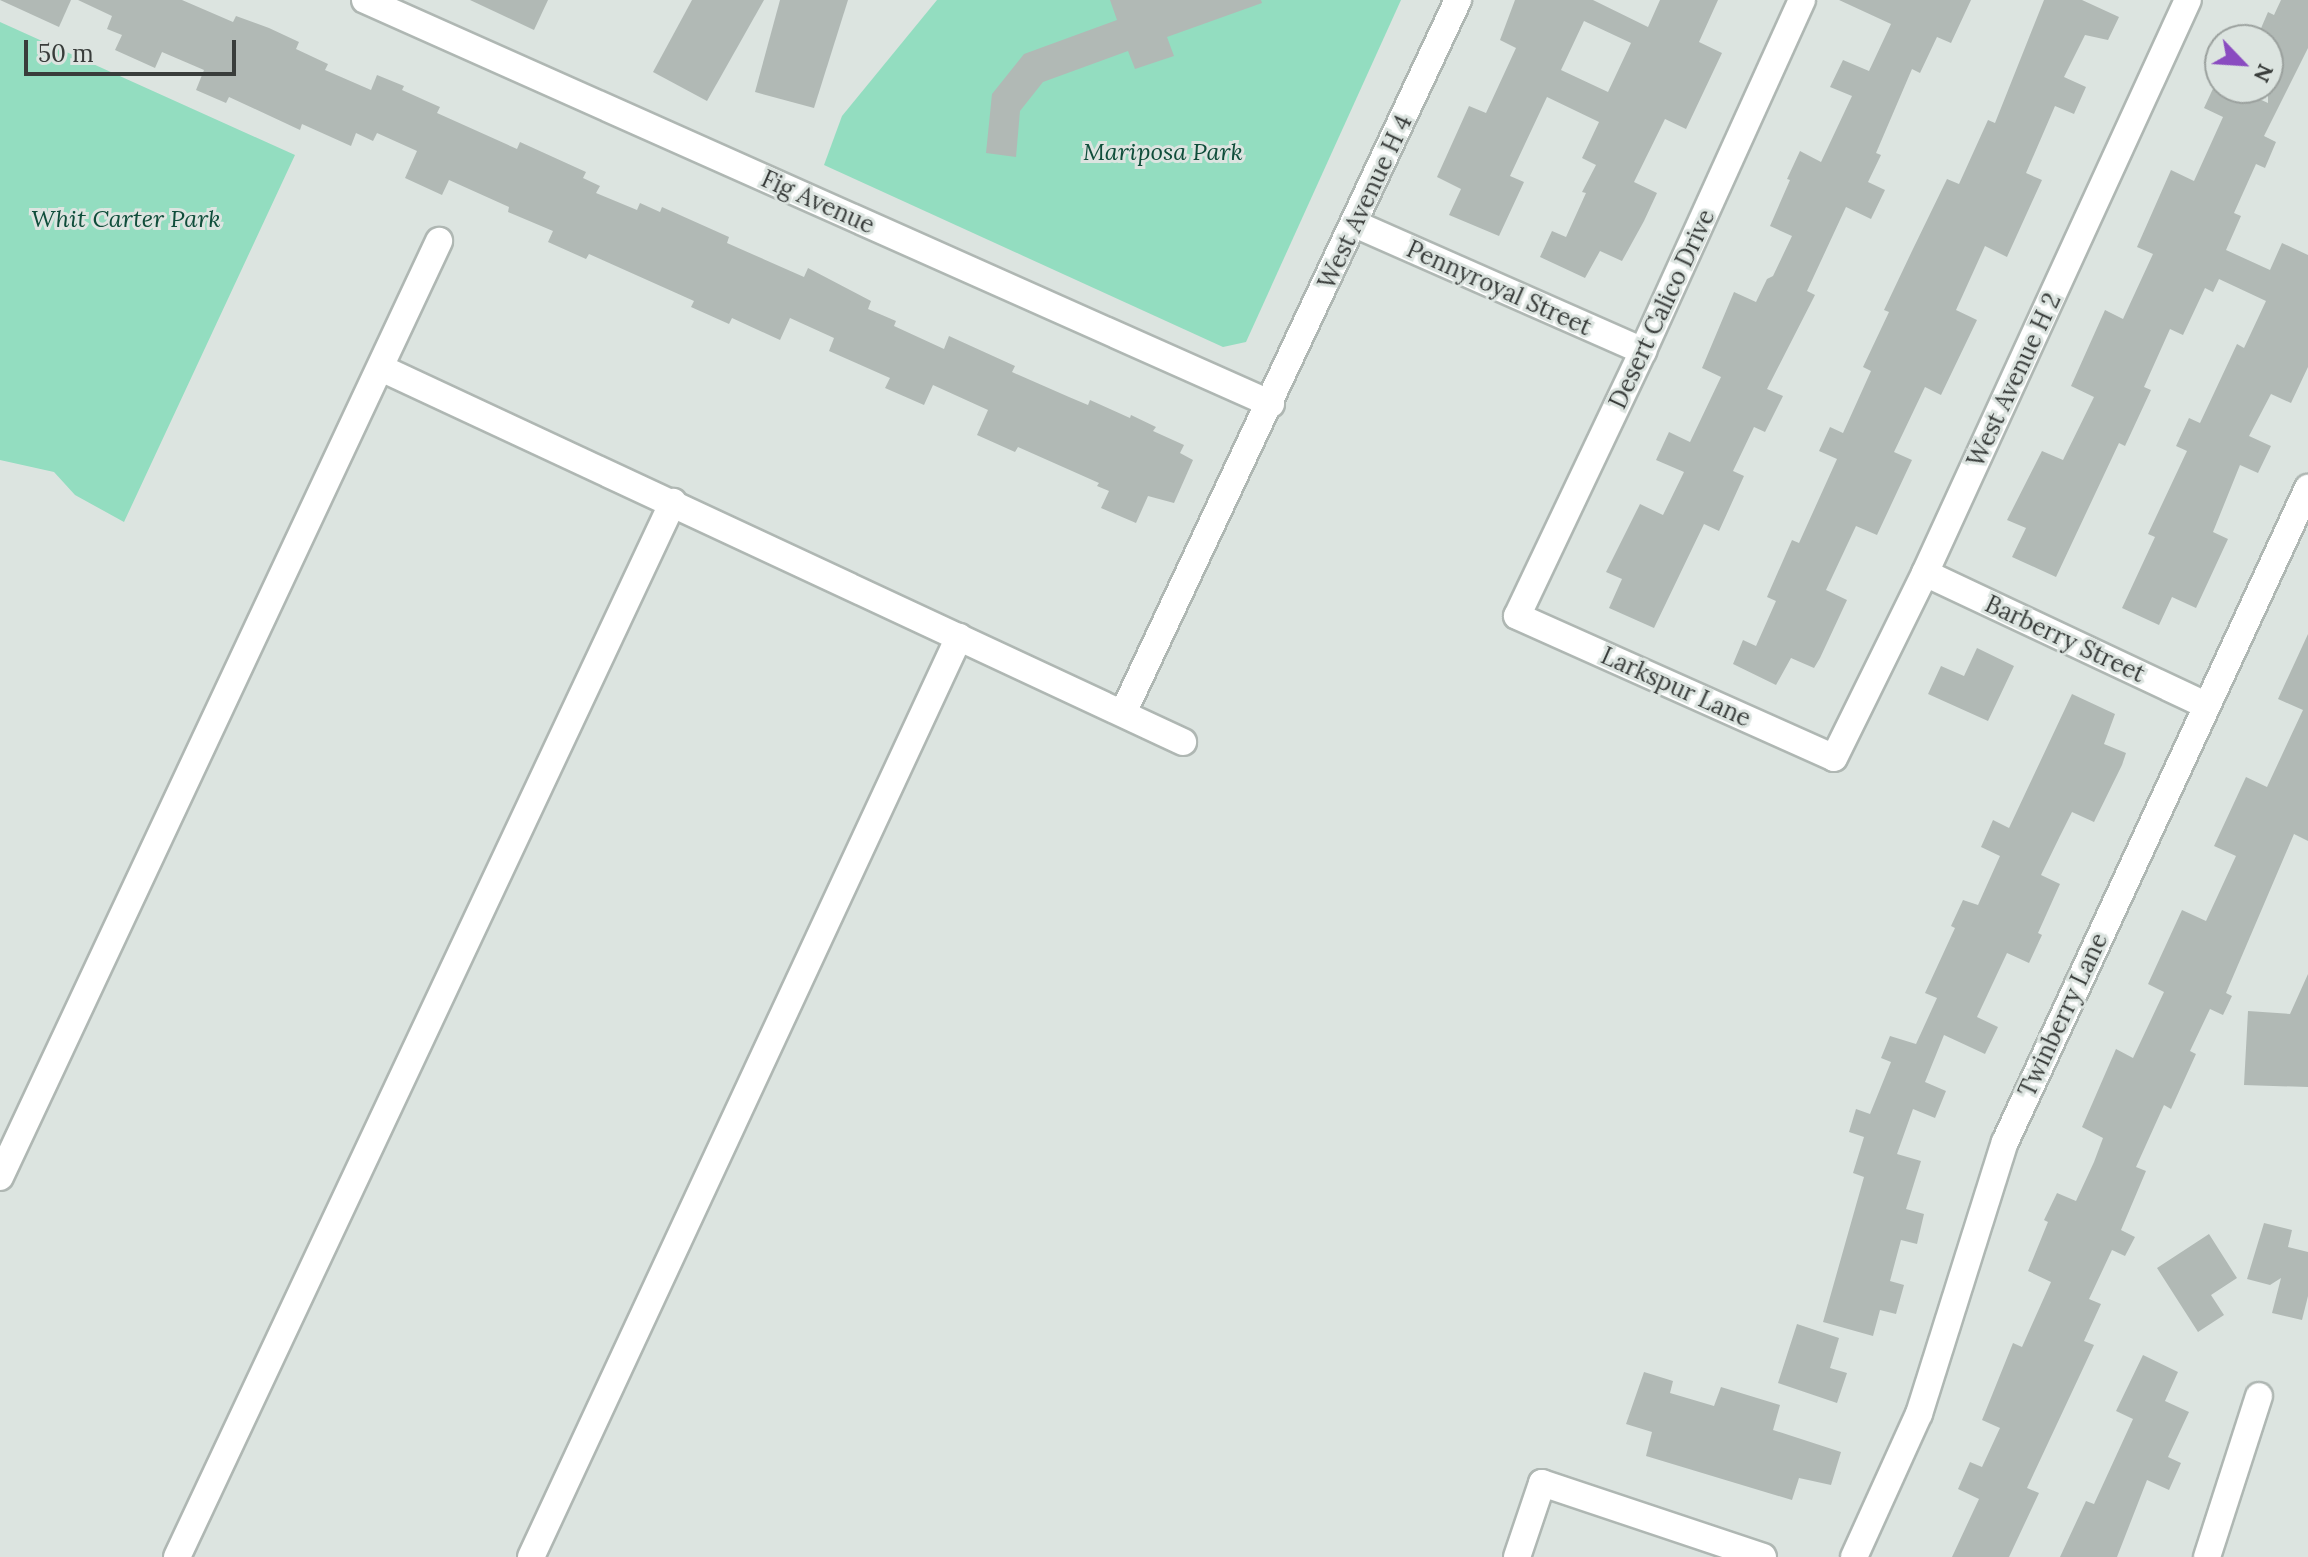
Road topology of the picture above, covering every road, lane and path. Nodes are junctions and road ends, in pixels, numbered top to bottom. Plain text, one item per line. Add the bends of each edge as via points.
1 (365, 0) edge
2 (1458, 0) edge
3 (1802, 0) edge
4 (2188, 0) edge
5 (1355, 224) junction
6 (439, 241) dead end
7 (1643, 351) junction
8 (381, 368) junction
9 (1271, 404) junction
10 (2308, 488) edge
11 (673, 502) junction
12 (1925, 573) junction
13 (1517, 616) joint
14 (959, 637) junction
15 (2205, 705) junction
16 (1123, 713) junction
17 (1183, 742) dead end
18 (1834, 758) joint
19 (0, 1177) edge
20 (2259, 1396) dead end
21 (177, 1557) edge
22 (531, 1557) edge
23 (1517, 1557) edge
24 (1763, 1557) edge
25 (1854, 1557) edge
26 (2207, 1557) edge

1 - 9 street, Fig Avenue
2 - 5 street, West Avenue H 4
3 - 7 street, Desert Calico Drive
4 - 12 street, West Avenue H 2
5 - 7 street, Pennyroyal Street
5 - 9 street, West Avenue H 4
6 - 8 street
7 - 13 street, Desert Calico Drive
8 - 11 street
8 - 19 street
9 - 16 street, West Avenue H 4
10 - 15 street, Twinberry Lane
11 - 14 street
11 - 21 street
12 - 15 street, Barberry Street
12 - 18 street, West Avenue H 2
13 - 18 street, Larkspur Lane
14 - 16 street
14 - 22 street
15 - 25 street, Twinberry Lane via 2005,1142 1919,1414
16 - 17 street
20 - 26 street
23 - 24 street via 1542,1483

